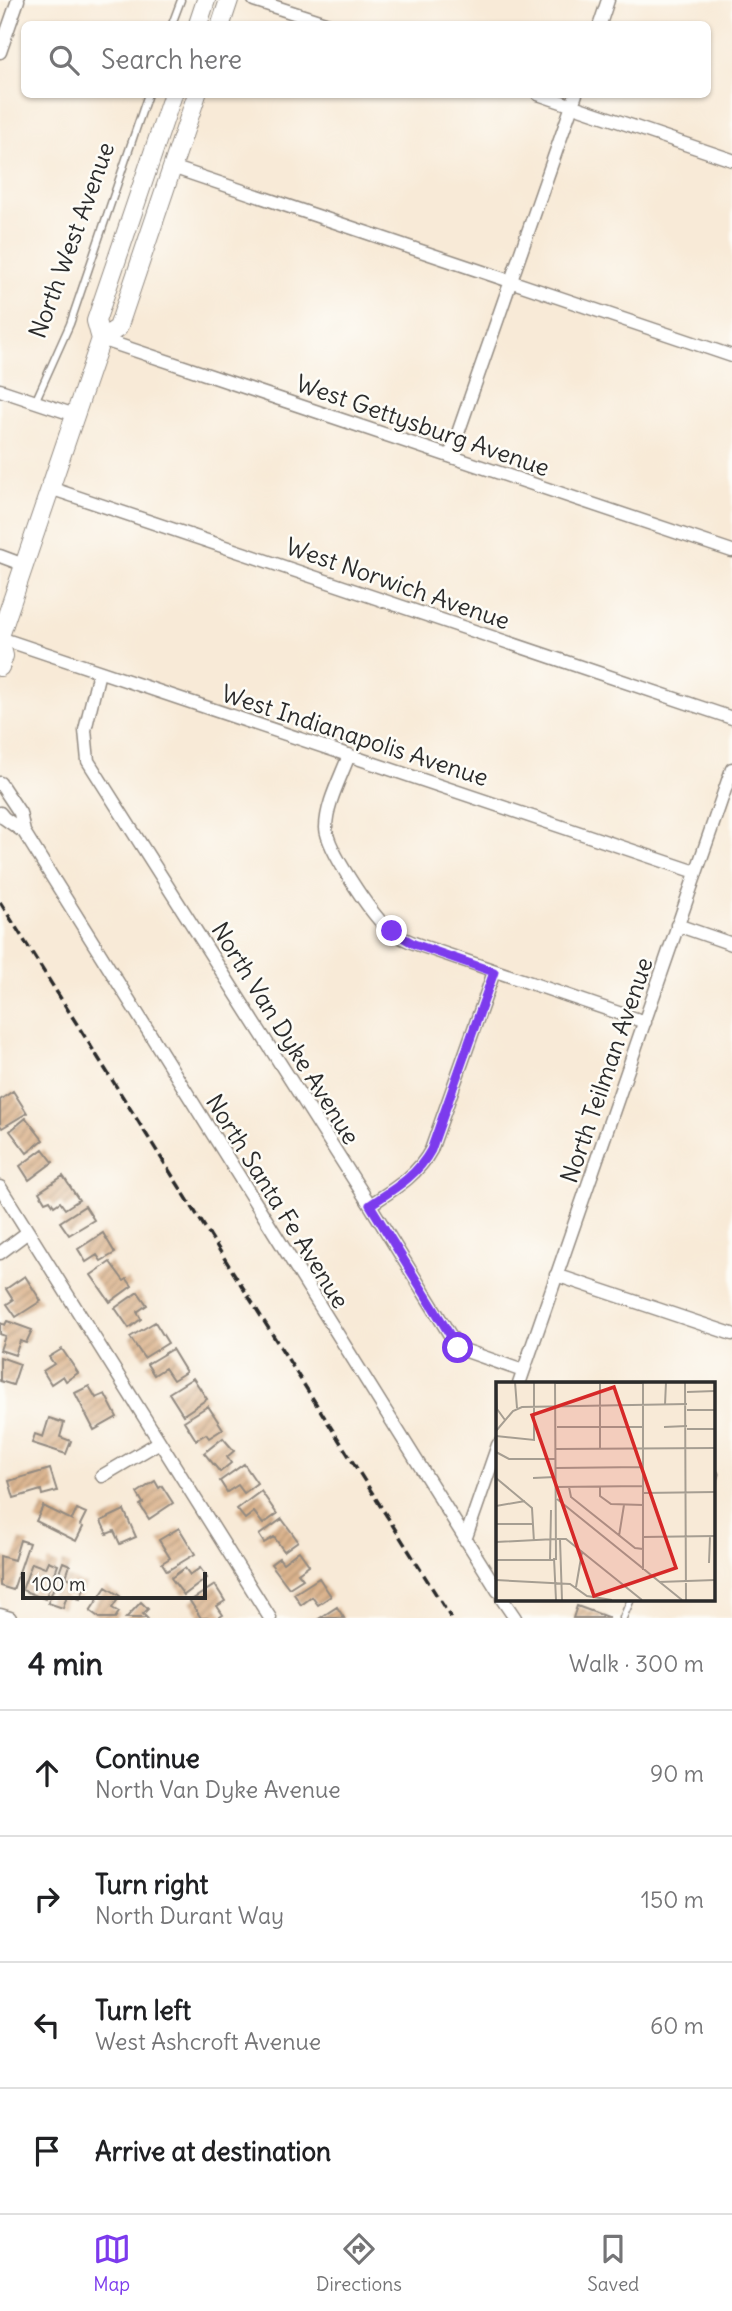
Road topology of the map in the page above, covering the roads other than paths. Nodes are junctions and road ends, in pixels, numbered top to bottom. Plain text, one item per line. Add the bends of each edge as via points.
1 (18, 0) edge
2 (181, 0) edge
3 (206, 0) edge
4 (229, 0) edge
5 (254, 0) edge
6 (608, 0) edge
7 (173, 21) edge
8 (199, 21) edge
9 (222, 21) edge
10 (318, 21) edge
11 (601, 21) edge
12 (0, 52) edge
13 (148, 98) edge
14 (172, 98) edge
15 (196, 98) edge
16 (574, 100) edge
17 (732, 160) edge
18 (172, 167) junction
19 (512, 282) junction
20 (102, 339) junction
21 (732, 355) edge
22 (0, 390) edge
23 (35, 402) junction
24 (75, 415) junction
25 (450, 456) junction
26 (50, 488) junction
27 (732, 551) edge
28 (0, 556) edge
29 (24, 565) junction
30 (0, 638) edge
31 (0, 667) edge
32 (99, 672) junction
33 (732, 718) edge
34 (349, 755) junction
35 (732, 769) edge
36 (0, 783) edge
37 (0, 813) edge
38 (24, 832) junction
39 (696, 872) junction
40 (677, 925) junction
41 (732, 944) edge
42 (494, 972) junction
43 (645, 1022) junction
44 (0, 1187) edge
45 (370, 1205) junction
46 (29, 1232) junction
47 (0, 1253) edge
48 (556, 1275) junction
49 (732, 1334) edge
50 (521, 1377) edge
51 (158, 1443) junction
52 (496, 1451) edge
53 (102, 1476) dead end
54 (465, 1540) junction
55 (496, 1588) edge
56 (503, 1601) edge
57 (630, 1601) edge
58 (0, 1615) edge
59 (10, 1618) edge
60 (270, 1618) edge
61 (515, 1618) edge
62 (623, 1618) edge

1 - 12 street
2 - 7 lane
3 - 8 main road
4 - 9 main road
5 - 10 street
6 - 11 street
13 - 23 lane, North West Avenue via 71,324
14 - 20 main road, North West Avenue via 96,320
15 - 18 main road, North West Avenue
16 - 17 street
16 - 19 street
18 - 19 street
18 - 20 main road, North West Avenue via 118,328
19 - 21 street
19 - 25 street
20 - 24 main road, North West Avenue
20 - 25 street, West Gettysburg Avenue
22 - 23 street
23 - 24 street
24 - 26 main road, North West Avenue
25 - 27 street, West Gettysburg Avenue
26 - 29 main road, North West Avenue
26 - 33 street, West Norwich Avenue
28 - 29 street
29 - 30 main road, North West Avenue
30 - 31 main road, North West Avenue via 4,656
30 - 32 street, West Indianapolis Avenue
32 - 34 street, West Indianapolis Avenue
32 - 45 street, North Van Dyke Avenue via 85,730 88,761
34 - 39 street, West Indianapolis Avenue
34 - 42 street via 328,812 327,830 333,850 371,910 402,938
35 - 39 street, North Teilman Avenue
36 - 38 street, North Santa Fe Avenue via 20,813
37 - 38 street, North Santa Fe Avenue
38 - 54 street, North Santa Fe Avenue
39 - 40 street, North Teilman Avenue
40 - 41 street
40 - 43 street, North Teilman Avenue
42 - 43 street
42 - 45 street via 431,1150 419,1170
43 - 48 street, North Teilman Avenue
44 - 46 street
45 - 50 street, North Van Dyke Avenue via 458,1348
46 - 47 street
46 - 51 street
48 - 49 street
48 - 50 street, North Teilman Avenue
51 - 53 street
51 - 60 street
52 - 54 street
54 - 55 street, North Santa Fe Avenue
56 - 61 street
57 - 62 lane
58 - 59 street

